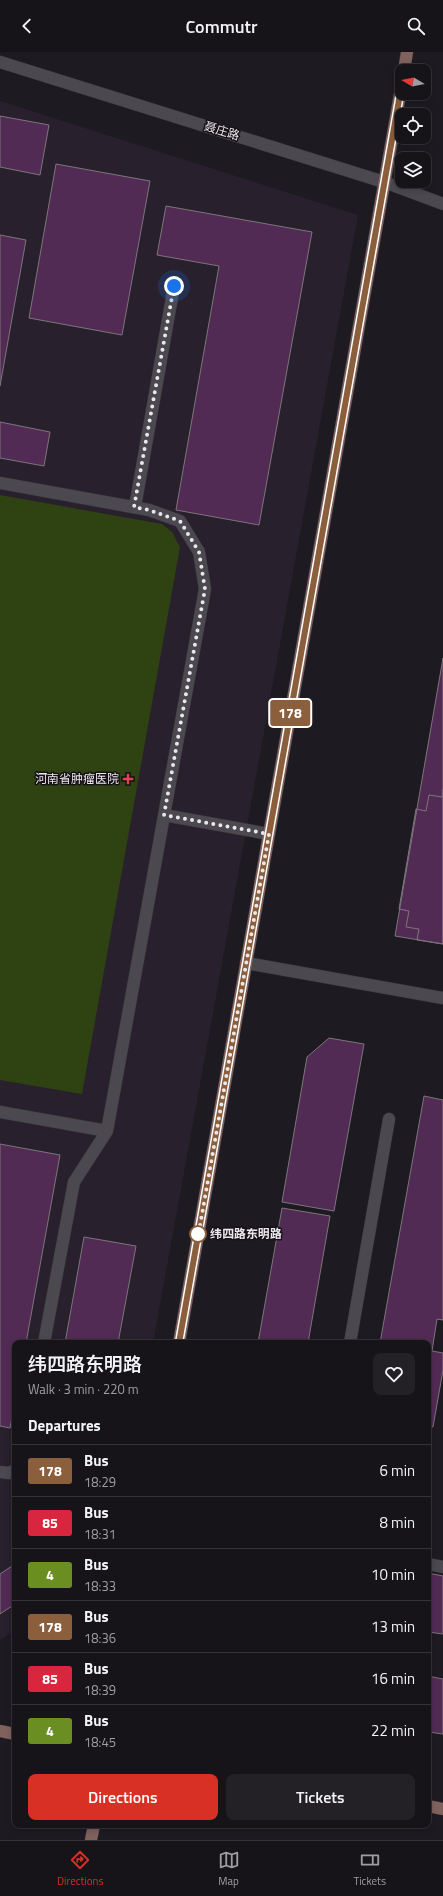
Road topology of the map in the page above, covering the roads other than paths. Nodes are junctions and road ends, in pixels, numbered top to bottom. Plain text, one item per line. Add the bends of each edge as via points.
1 (408, 52) edge
2 (0, 62) edge
3 (405, 64) edge
4 (399, 100) edge
5 (384, 182) junction
6 (443, 204) edge
7 (174, 286) dead end
8 (0, 483) edge
9 (134, 507) junction
10 (164, 815) junction
11 (269, 834) junction
12 (246, 963) junction
13 (443, 998) edge
14 (0, 1112) edge
15 (389, 1119) dead end
16 (107, 1131) junction
17 (45, 1340) edge
18 (180, 1340) edge
19 (351, 1340) edge
20 (0, 1472) edge
21 (12, 1472) edge
22 (431, 1565) edge
23 (443, 1567) edge
24 (0, 1731) edge
25 (12, 1733) edge
26 (431, 1807) edge
27 (443, 1809) edge
28 (93, 1828) edge
29 (91, 1840) edge

1 - 3 street
2 - 5 street, 聂庄路
4 - 5 street
5 - 6 street, 聂庄路
5 - 11 street
7 - 9 street
8 - 9 street
9 - 10 street via 180,521 199,552 205,589
10 - 11 street
10 - 16 street
11 - 12 street
12 - 13 street
12 - 18 street
14 - 16 street
15 - 19 street
16 - 17 street via 74,1182
20 - 21 street
22 - 23 street
24 - 25 street
26 - 27 street
28 - 29 street

